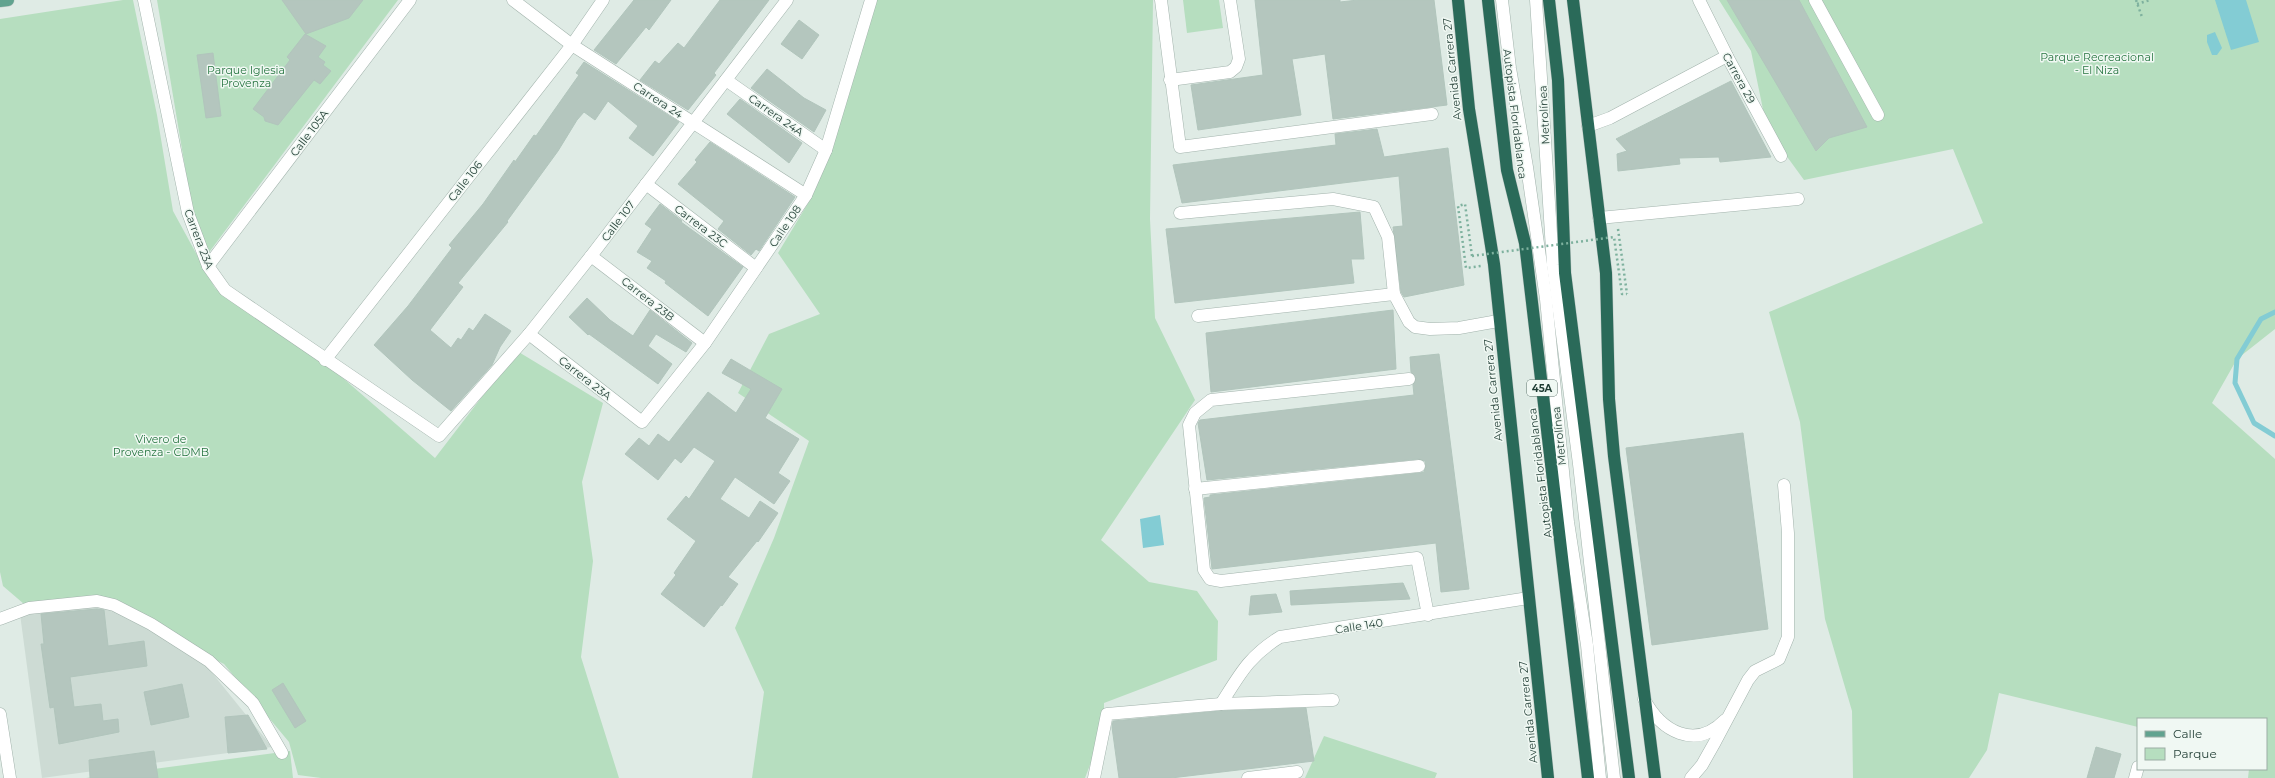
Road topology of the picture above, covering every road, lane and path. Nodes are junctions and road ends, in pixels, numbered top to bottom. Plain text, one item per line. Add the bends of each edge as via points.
1 (8, 0) edge
2 (144, 0) edge
3 (410, 0) edge
4 (513, 0) edge
5 (603, 0) edge
6 (787, 0) edge
7 (871, 0) edge
8 (1161, 0) edge
9 (1230, 0) edge
10 (1458, 0) edge
11 (1488, 0) edge
12 (1502, 0) edge
13 (1536, 0) edge
14 (1548, 0) edge
15 (1572, 0) edge
16 (1699, 0) edge
17 (1815, 0) edge
18 (2136, 0) edge
19 (2150, 0) edge
20 (0, 1) edge
21 (2137, 4) junction
22 (2142, 17) dead end
23 (572, 45) junction
24 (1727, 56) junction
25 (726, 80) junction
26 (1170, 80) junction
27 (1432, 114) dead end
28 (1878, 115) dead end
29 (694, 124) junction
30 (1588, 126) junction
31 (826, 150) junction
32 (1781, 156) dead end
33 (646, 184) junction
34 (806, 195) junction
35 (1798, 199) dead end
36 (1180, 213) dead end
37 (1599, 218) junction
38 (1619, 232) dead end
39 (591, 256) junction
40 (208, 266) junction
41 (756, 268) junction
42 (1466, 268) dead end
43 (1394, 294) junction
44 (1198, 316) dead end
45 (1498, 320) junction
46 (529, 334) junction
47 (704, 343) junction
48 (325, 360) junction
49 (1409, 379) dead end
50 (642, 422) joint
51 (440, 436) joint
52 (1420, 466) dead end
53 (1784, 485) dead end
54 (1195, 489) junction
55 (1528, 598) junction
56 (1428, 615) junction
57 (0, 619) edge
58 (1643, 696) junction
59 (1333, 700) dead end
60 (1221, 704) junction
61 (1733, 712) junction
62 (0, 714) edge
63 (282, 753) dead end
64 (1297, 772) dead end
65 (10, 778) edge
66 (1094, 778) edge
67 (1248, 778) edge
68 (1548, 778) edge
69 (1588, 778) edge
70 (1600, 778) edge
71 (1614, 778) edge
72 (1629, 778) edge
73 (1655, 778) edge
74 (1691, 778) edge

1 - 20 main road
2 - 40 street, Carrera 23A via 188,213
3 - 40 street, Calle 105A
4 - 23 street, Carrera 24
5 - 23 street, Calle 106
6 - 25 street, Calle 107
7 - 31 street, Calle 108
8 - 26 street
9 - 26 street via 1239,59 1236,67 1230,72
10 - 45 highway, Avenida Carrera 27 via 1469,109 1494,264
11 - 69 highway, Autopista Floridablanca / 45A via 1507,170 1525,243
12 - 70 street, Metrolínea via 1510,68 1546,298 1568,522 1586,645
13 - 71 street, Metrolínea via 1553,265 1579,464
14 - 72 highway via 1558,80 1566,273
15 - 30 highway
16 - 24 street, Carrera 29
17 - 28 street
18 - 21 path
19 - 21 path
21 - 22 path
23 - 29 street, Carrera 24
23 - 48 street, Calle 106
24 - 30 street via 1610,118
24 - 32 street, Carrera 29
25 - 29 street, Calle 107
25 - 31 street, Carrera 24A
26 - 27 street via 1180,147
29 - 33 street, Calle 107
29 - 34 street, Carrera 24
30 - 37 highway
31 - 34 street, Calle 108
33 - 39 street, Calle 107
33 - 41 street, Carrera 23C
34 - 41 street, Calle 108
35 - 37 street
36 - 43 street via 1333,199 1374,208 1388,237
37 - 58 highway via 1606,273 1609,399 1614,456
38 - 42 path, bridge via 1627,294 1622,294 1614,237 1472,256 1465,204 1458,206
39 - 46 street, Calle 107
39 - 47 street, Carrera 23B
40 - 48 street, Carrera 23A via 225,290
41 - 47 street, Calle 108
43 - 44 street
43 - 45 street via 1409,322 1415,327 1459,328
45 - 55 highway, Avenida Carrera 27
46 - 50 street, Carrera 23A
46 - 51 street, Calle 107
47 - 50 street, Calle 108
48 - 51 street, Carrera 23A
49 - 54 street via 1211,400 1195,413 1189,425
52 - 54 street
53 - 61 street via 1788,533 1788,638 1779,659 1751,675
54 - 56 street via 1204,570 1210,578 1221,581 1417,558
55 - 56 street, Calle 140
55 - 68 highway, Avenida Carrera 27
56 - 60 street, Calle 140 via 1280,638 1260,650 1242,671
57 - 63 street via 28,608 97,601 114,605 151,624 209,661 253,703
58 - 61 street via 1660,721 1682,734 1695,736 1708,732 1719,726
58 - 73 highway
59 - 60 street
60 - 66 street via 1108,714
61 - 74 street via 1702,765
62 - 65 street
64 - 67 street

